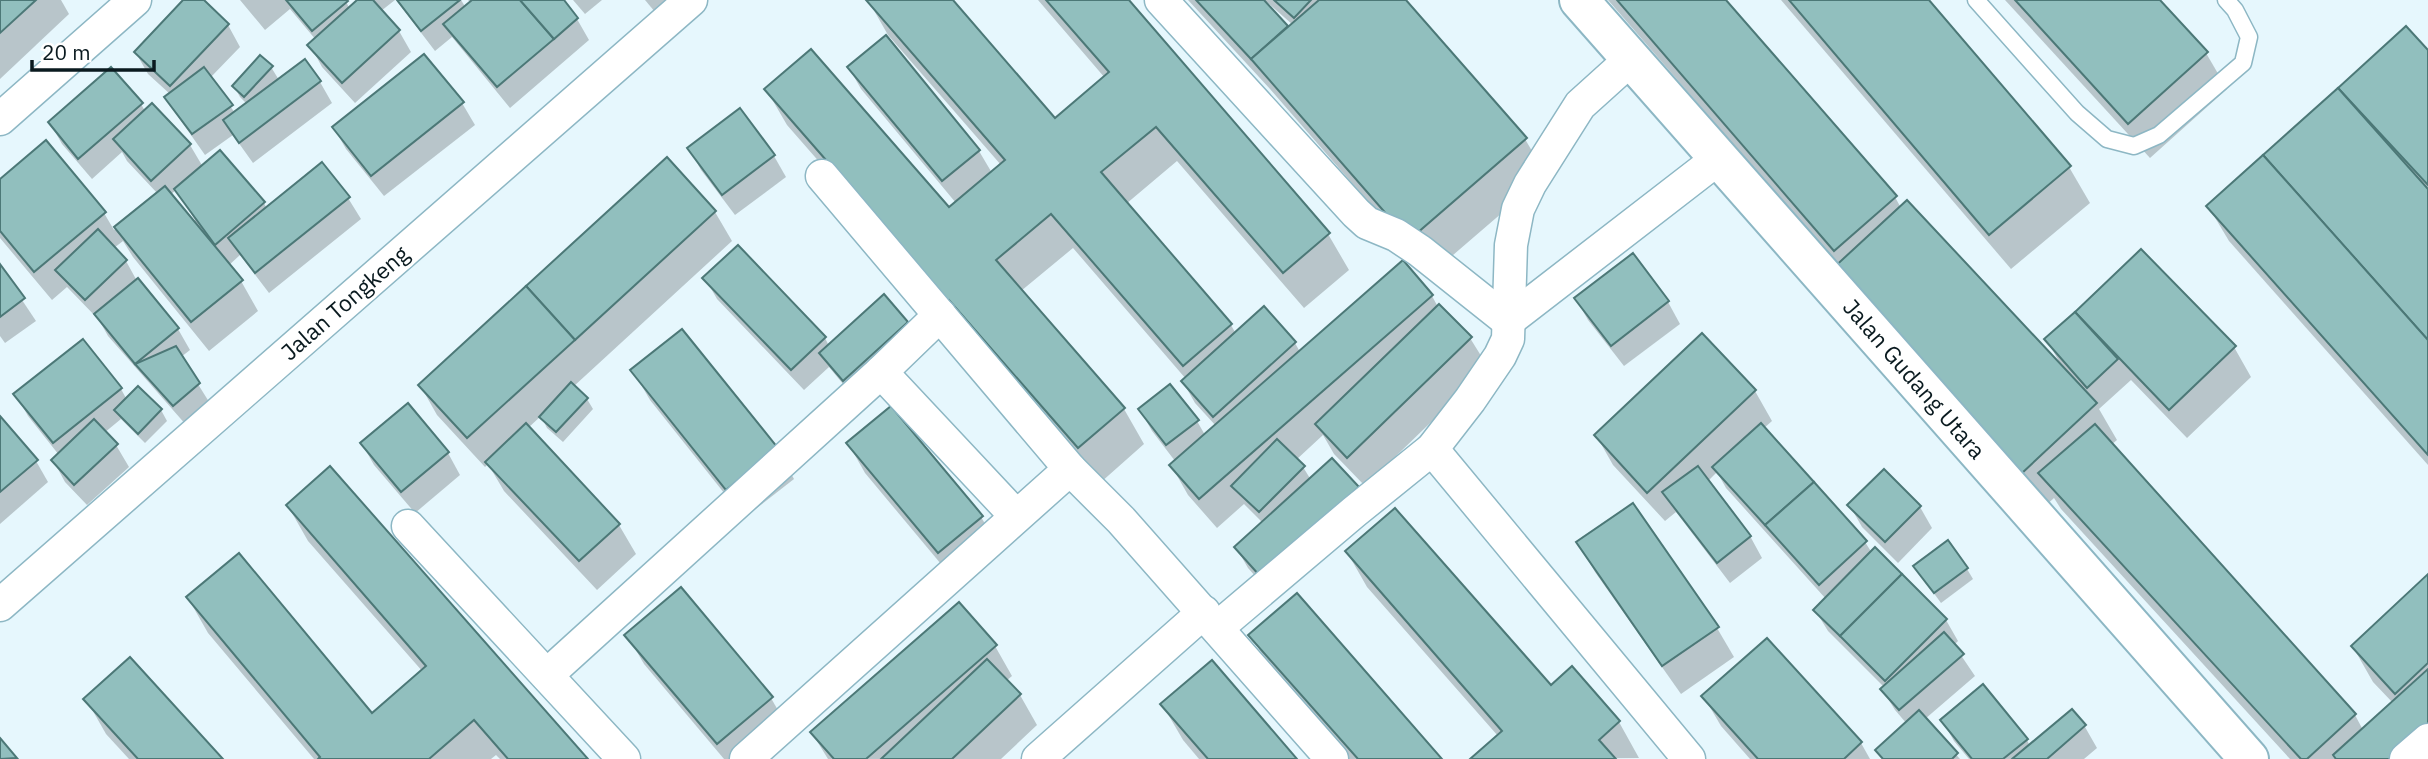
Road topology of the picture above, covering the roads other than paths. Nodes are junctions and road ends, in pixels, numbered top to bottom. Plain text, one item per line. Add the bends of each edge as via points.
1 (691, 0) edge
2 (1161, 0) edge
3 (1579, 0) edge
4 (1976, 0) edge
5 (2226, 0) edge
6 (122, 4) edge
7 (1631, 59) junction
8 (0, 119) edge
9 (1719, 159) junction
10 (821, 176) dead end
11 (940, 315) junction
12 (1508, 321) junction
13 (881, 372) junction
14 (1432, 449) junction
15 (1070, 469) junction
16 (1016, 516) junction
17 (408, 526) dead end
18 (0, 605) edge
19 (1211, 620) junction
20 (547, 675) junction
21 (2428, 740) edge
22 (624, 759) edge
23 (746, 759) edge
24 (1038, 759) edge
25 (1332, 759) edge
26 (1689, 759) edge
27 (2249, 759) edge
28 (2406, 759) edge

1 - 18 street, Jalan Tongkeng
2 - 12 street via 1356,213 1420,251
3 - 7 street, Jalan Gudang Utara
4 - 5 lane via 2077,113 2107,139 2134,146 2159,135 2243,63 2249,37
6 - 8 street
7 - 9 street, Jalan Gudang Utara
7 - 12 street via 1580,105 1518,209 1511,245
9 - 12 street
9 - 27 street, Jalan Gudang Utara
10 - 11 street
11 - 13 street
11 - 15 street
12 - 14 street via 1508,339 1500,356
13 - 16 street
13 - 20 street
14 - 19 street
14 - 26 street
15 - 16 street
15 - 19 street
16 - 23 street
17 - 20 street
19 - 24 street
19 - 25 street
20 - 22 street
21 - 28 street

